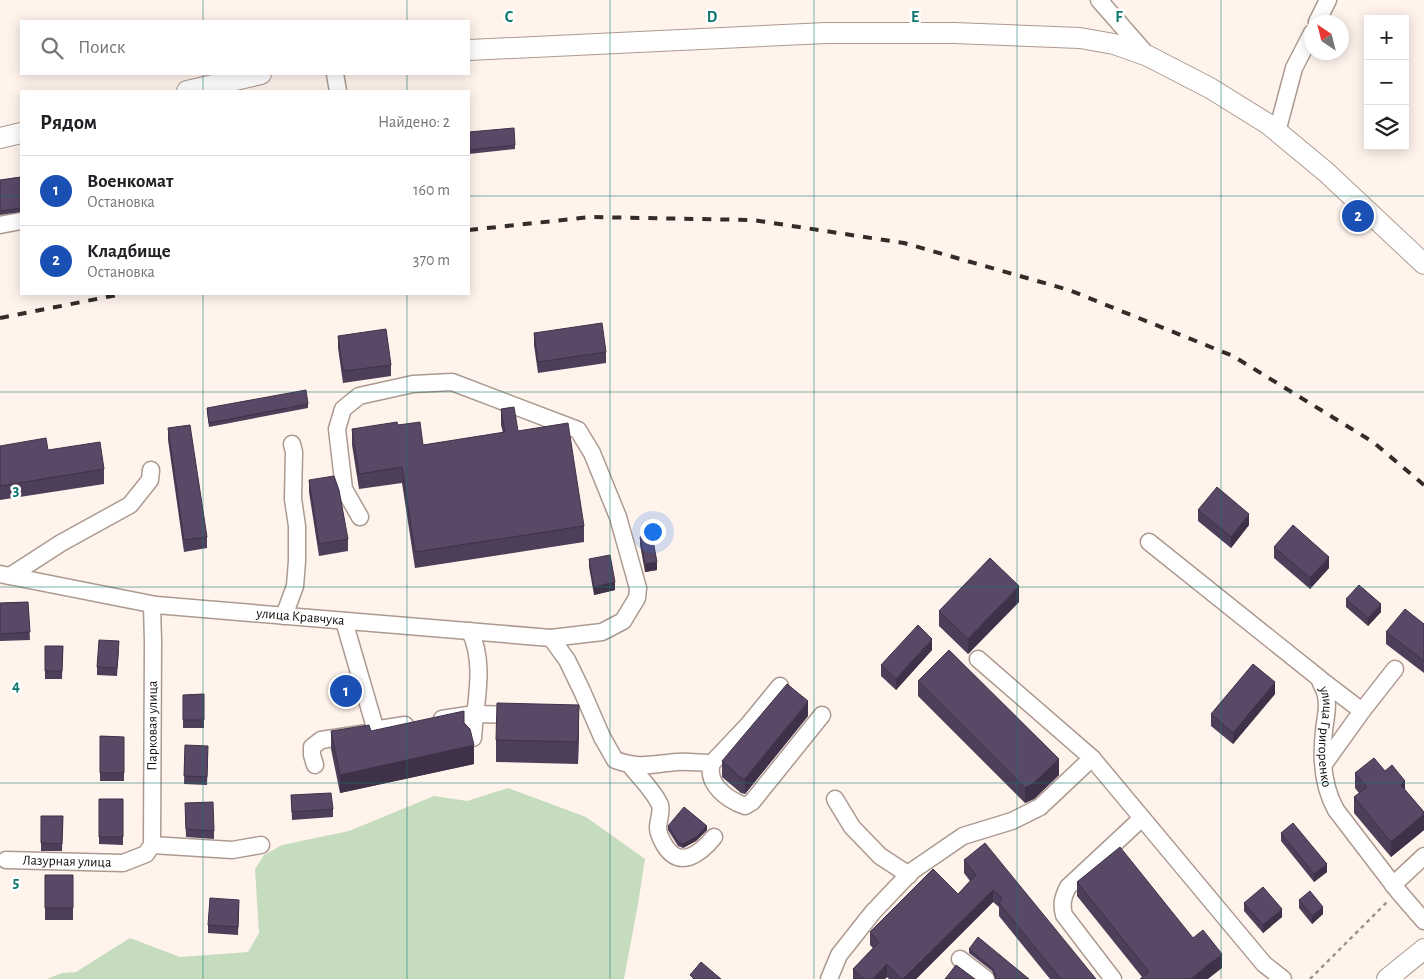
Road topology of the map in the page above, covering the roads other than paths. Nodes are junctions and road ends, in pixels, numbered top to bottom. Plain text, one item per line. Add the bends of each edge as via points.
1 (1099, 0) edge
2 (1328, 0) edge
3 (1320, 15) edge
4 (1304, 49) edge
5 (470, 50) edge
6 (1148, 56) junction
7 (257, 75) edge
8 (335, 75) edge
9 (191, 90) edge
10 (338, 90) edge
11 (1277, 132) junction
12 (20, 133) edge
13 (0, 138) edge
14 (20, 221) edge
15 (0, 225) edge
16 (1424, 264) edge
17 (292, 444) dead end
18 (151, 470) dead end
19 (360, 517) dead end
20 (1149, 542) dead end
21 (5, 575) edge
22 (152, 605) junction
23 (284, 616) junction
24 (344, 621) junction
25 (470, 631) junction
26 (551, 638) junction
27 (978, 659) dead end
28 (1395, 669) dead end
29 (1318, 678) junction
30 (780, 686) dead end
31 (1362, 711) junction
32 (474, 714) junction
33 (822, 715) dead end
34 (534, 716) edge
35 (574, 717) edge
36 (593, 717) junction
37 (373, 730) junction
38 (473, 738) edge
39 (1092, 758) junction
40 (712, 763) junction
41 (1324, 764) junction
42 (630, 765) junction
43 (315, 766) dead end
44 (835, 799) dead end
45 (1142, 818) junction
46 (714, 837) dead end
47 (152, 845) junction
48 (260, 845) dead end
49 (1424, 856) edge
50 (6, 860) dead end
51 (908, 875) junction
52 (1395, 888) junction
53 (1424, 921) edge
54 (1424, 949) edge
55 (960, 959) dead end
56 (829, 979) edge
57 (986, 979) edge
58 (1112, 979) edge
59 (1283, 979) edge
60 (1387, 979) edge

1 - 6 lane
2 - 3 lane
4 - 11 lane via 1294,68
5 - 6 main road via 826,32 944,33 1080,38 1114,44
6 - 11 main road via 1210,88
7 - 9 main road
8 - 10 lane
11 - 16 main road via 1326,172
12 - 13 main road
14 - 15 lane
17 - 23 lane via 297,526 295,586
18 - 21 lane via 150,480 130,505
19 - 26 lane, улица Кравчука via 344,489 336,429 344,409 359,396 413,384 452,382 578,430 592,453 618,517 638,588 637,598 623,621 602,632
20 - 29 lane, улица Григоренко
21 - 22 lane, улица Кравчука
22 - 23 lane, улица Кравчука
22 - 47 lane, Парковая улица
23 - 24 lane, улица Кравчука
24 - 25 lane, улица Кравчука
24 - 37 lane via 373,716
25 - 26 lane, улица Кравчука
25 - 32 lane via 480,668
26 - 36 lane via 566,660
27 - 39 lane
28 - 31 lane
29 - 31 lane
29 - 41 lane, улица Григоренко via 1326,695 1327,708 1323,732
30 - 40 lane
31 - 41 lane
32 - 34 lane
32 - 37 lane
32 - 38 lane
33 - 40 lane via 752,802 745,806 732,801 717,788
35 - 36 lane
36 - 42 lane via 615,760
37 - 43 lane via 321,740 312,747
39 - 45 lane
39 - 51 lane via 1040,807 1012,821 963,836
40 - 42 lane
41 - 52 lane, улица Григоренко via 1330,800
42 - 46 lane via 661,807 658,830 669,852 689,858 703,850
44 - 51 lane via 852,827 880,856
45 - 58 lane via 1068,887 1063,897 1064,915
45 - 59 lane via 1264,964
47 - 48 lane via 232,850
47 - 50 lane, Лазурная улица via 146,854 123,863
49 - 52 lane
51 - 56 lane via 839,955
52 - 53 lane, улица Григоренко
54 - 60 main road
55 - 57 lane

